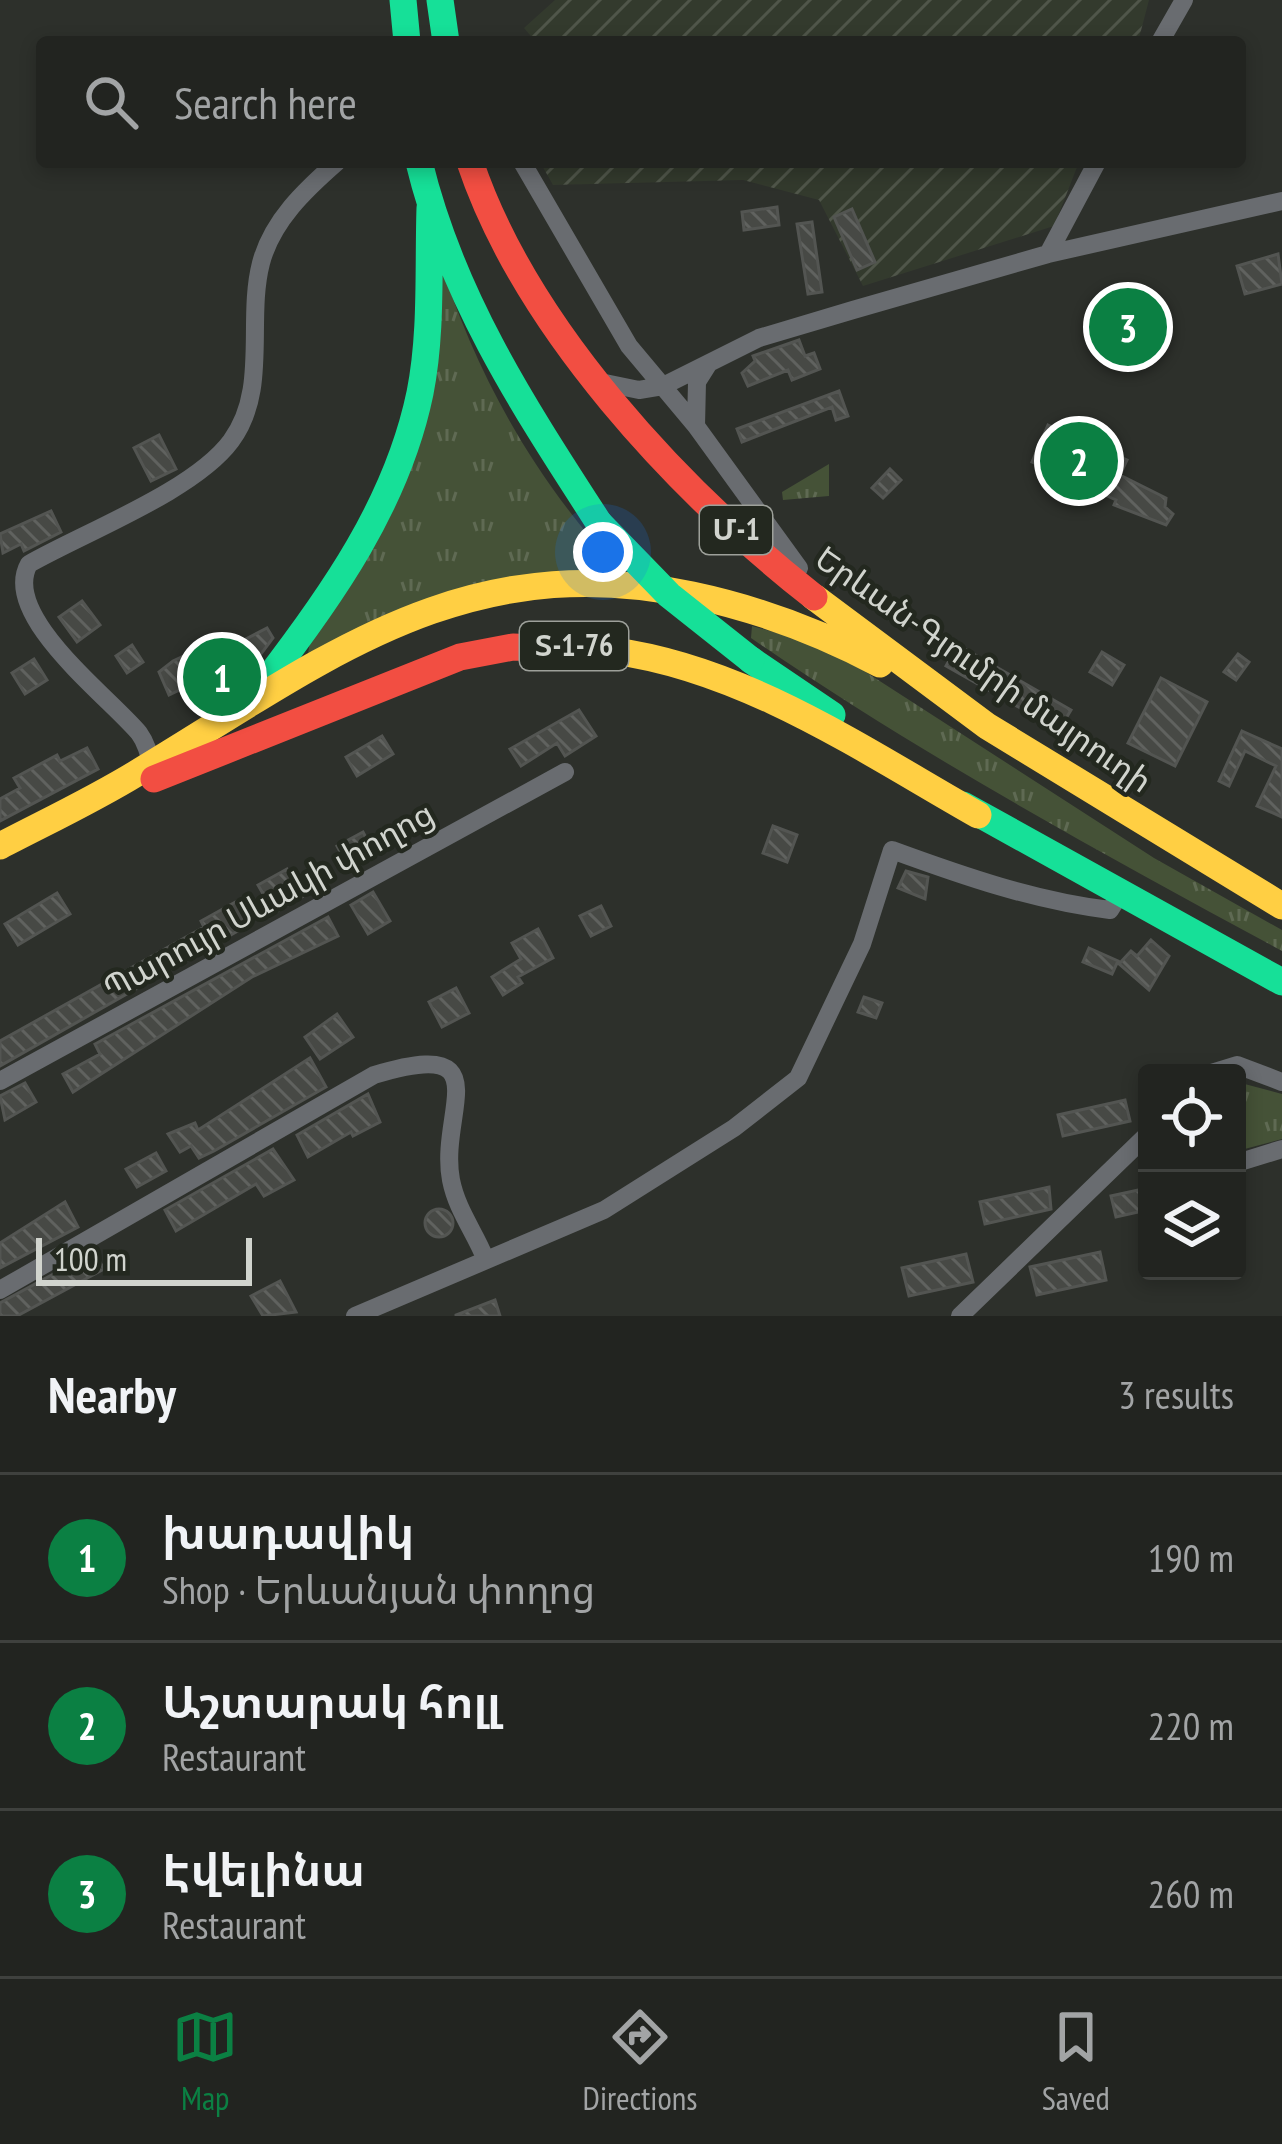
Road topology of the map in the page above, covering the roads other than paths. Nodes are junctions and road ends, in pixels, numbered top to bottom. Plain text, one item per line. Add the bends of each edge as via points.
1 (403, 0) edge
2 (440, 0) edge
3 (1184, 0) edge
4 (406, 36) edge
5 (445, 36) edge
6 (1163, 36) edge
7 (331, 168) edge
8 (420, 168) edge
9 (472, 168) edge
10 (525, 168) edge
11 (1094, 168) edge
12 (1282, 201) edge
13 (430, 208) junction
14 (1048, 254) junction
15 (710, 362) junction
16 (595, 380) junction
17 (663, 386) junction
18 (696, 426) junction
19 (836, 613) junction
20 (257, 693) junction
21 (1002, 734) junction
22 (154, 771) junction
23 (565, 772) dead end
24 (978, 815) junction
25 (0, 845) edge
26 (0, 861) edge
27 (1120, 893) junction
28 (1282, 906) edge
29 (1282, 982) edge
30 (1246, 1068) edge
31 (0, 1081) edge
32 (1282, 1082) edge
33 (1282, 1149) edge
34 (1138, 1150) edge
35 (1246, 1160) edge
36 (485, 1258) junction
37 (0, 1290) edge
38 (355, 1316) edge
39 (960, 1316) edge

1 - 4 highway
2 - 5 highway
3 - 6 street
7 - 22 street via 291,207 261,264 249,410 233,438 147,502 11,576 6,592 31,640 135,729
8 - 13 highway
9 - 16 highway, Երևան-Գյումրի մայրուղի / Մ-1 via 512,256
10 - 17 street via 610,315
11 - 14 street
12 - 14 street
13 - 20 highway via 421,389 408,442 344,573
13 - 24 highway, bridge via 490,353 599,523 669,596 751,660
14 - 15 street via 759,338
15 - 17 street
15 - 18 street via 697,382
16 - 17 street via 639,390
16 - 19 highway, Երևան-Գյումրի մայրուղի / Մ-1 via 719,516
17 - 18 street
18 - 19 street
19 - 21 highway, Երևան-Գյումրի մայրուղի / Մ-1
20 - 21 highway, Տ-1-76 via 474,596 538,582 619,580 758,609 872,659
20 - 22 highway, Տ-1-76
21 - 28 highway, Երևան-Գյումրի մայրուղի / Մ-1
22 - 24 highway, Տ-1-76 via 452,661 545,644 652,660 734,687
22 - 25 highway, Տ-1-76
22 - 26 highway, Տ-1-76
23 - 31 street, Պարույր Սևակի փողոց
24 - 27 highway
27 - 29 highway
27 - 36 street via 1110,910 1072,905 892,850 862,944 798,1078 604,1210
30 - 32 street
33 - 35 street
34 - 39 street
36 - 37 street via 450,1175 459,1103 454,1077 427,1061 374,1075
36 - 38 street

